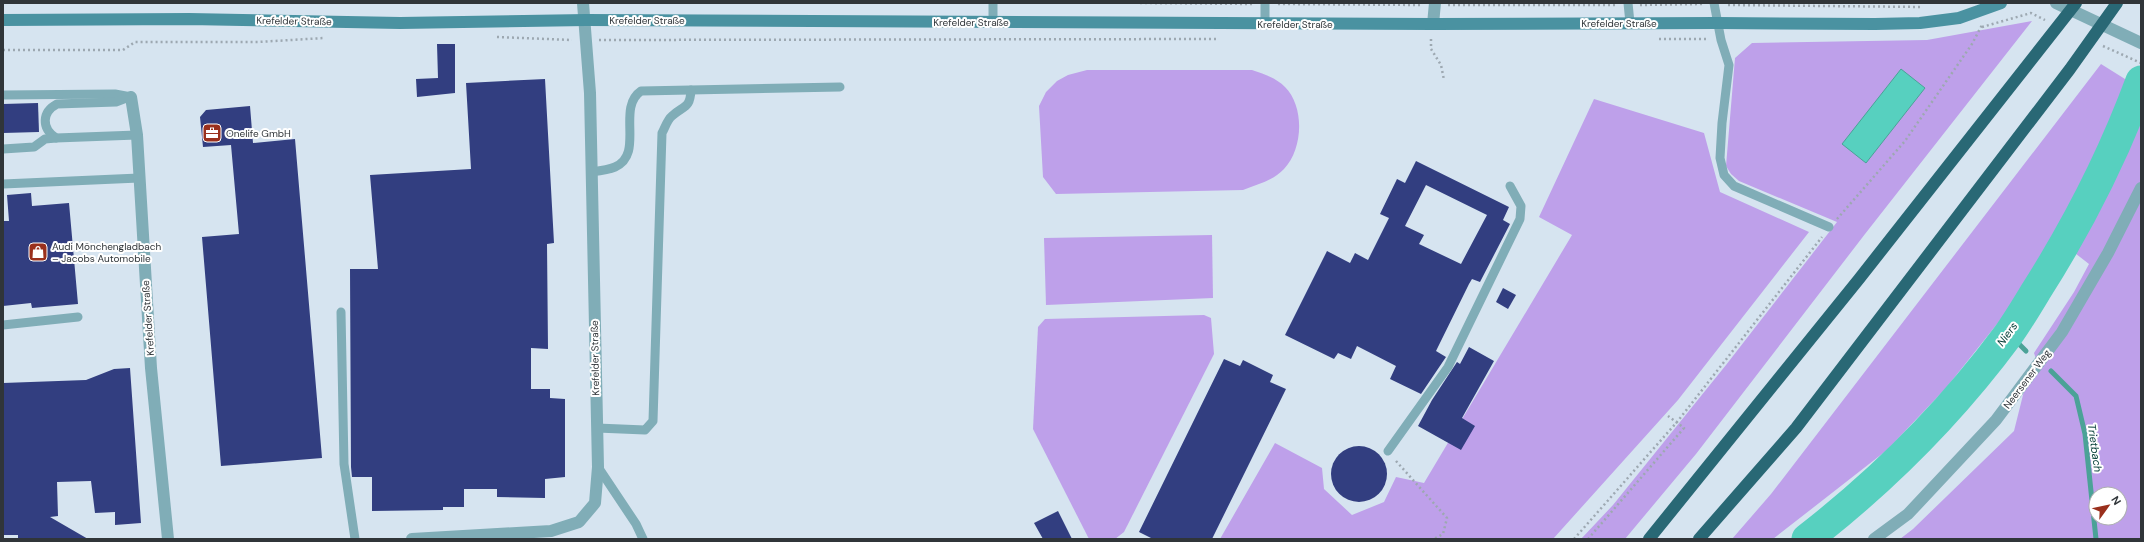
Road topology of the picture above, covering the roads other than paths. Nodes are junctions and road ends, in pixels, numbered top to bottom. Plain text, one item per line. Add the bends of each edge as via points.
1 (583, 3) edge
2 (993, 3) edge
3 (1265, 3) edge
4 (2001, 3) edge
5 (2056, 3) edge
6 (2076, 3) edge
7 (2117, 3) edge
8 (1435, 4) edge
9 (1628, 4) edge
10 (1714, 4) edge
11 (3, 20) edge
12 (586, 20) junction
13 (993, 22) junction
14 (1265, 23) junction
15 (1630, 23) junction
16 (1717, 23) junction
17 (1433, 24) junction
18 (2141, 43) edge
19 (840, 87) dead end
20 (691, 90) junction
21 (3, 96) edge
22 (131, 97) junction
23 (137, 135) junction
24 (56, 138) junction
25 (3, 149) edge
26 (591, 172) junction
27 (139, 178) junction
28 (3, 184) edge
29 (1510, 186) dead end
30 (2141, 188) edge
31 (1830, 228) road end
32 (341, 312) dead end
33 (78, 318) dead end
34 (3, 325) edge
35 (597, 428) junction
36 (1388, 451) road end
37 (598, 467) junction
38 (168, 539) edge
39 (354, 539) edge
40 (412, 539) edge
41 (643, 539) edge
42 (1649, 539) edge
43 (1700, 539) edge
44 (1874, 539) edge

1 - 12 street, Krefelder Straße
2 - 13 lane
3 - 14 lane
4 - 16 street, Krefelder Straße via 1959,18 1920,23
5 - 18 street
6 - 42 highway via 1860,279
7 - 43 highway via 1796,428
8 - 17 street
9 - 15 lane
10 - 16 lane
11 - 12 street, Krefelder Straße
12 - 13 street, Krefelder Straße
12 - 26 street, Krefelder Straße
13 - 14 street, Krefelder Straße
14 - 17 street, Krefelder Straße
15 - 16 street, Krefelder Straße
15 - 17 street, Krefelder Straße
16 - 31 lane via 1729,65 1720,158 1724,176 1734,186
19 - 20 lane
20 - 26 lane via 641,91 634,96 630,108 630,145 626,158 616,167
20 - 35 lane via 690,102 671,116 662,133 653,421 645,430
21 - 22 lane via 115,94
22 - 23 street, Krefelder Straße
22 - 24 lane via 116,102 57,104 51,107 46,112 46,129
23 - 24 lane
23 - 27 street, Krefelder Straße
24 - 25 lane via 45,139 34,147
26 - 35 street, Krefelder Straße
27 - 28 lane
27 - 38 street, Krefelder Straße via 151,368
29 - 36 lane via 1521,206 1520,219 1448,367
30 - 44 street, Neersener Weg via 2108,253 2062,332 1996,420 1908,514
32 - 39 lane via 344,464
33 - 34 lane
35 - 37 street, Krefelder Straße
37 - 40 street, Krefelder Straße via 595,503 579,522 551,531
37 - 41 lane via 636,524

